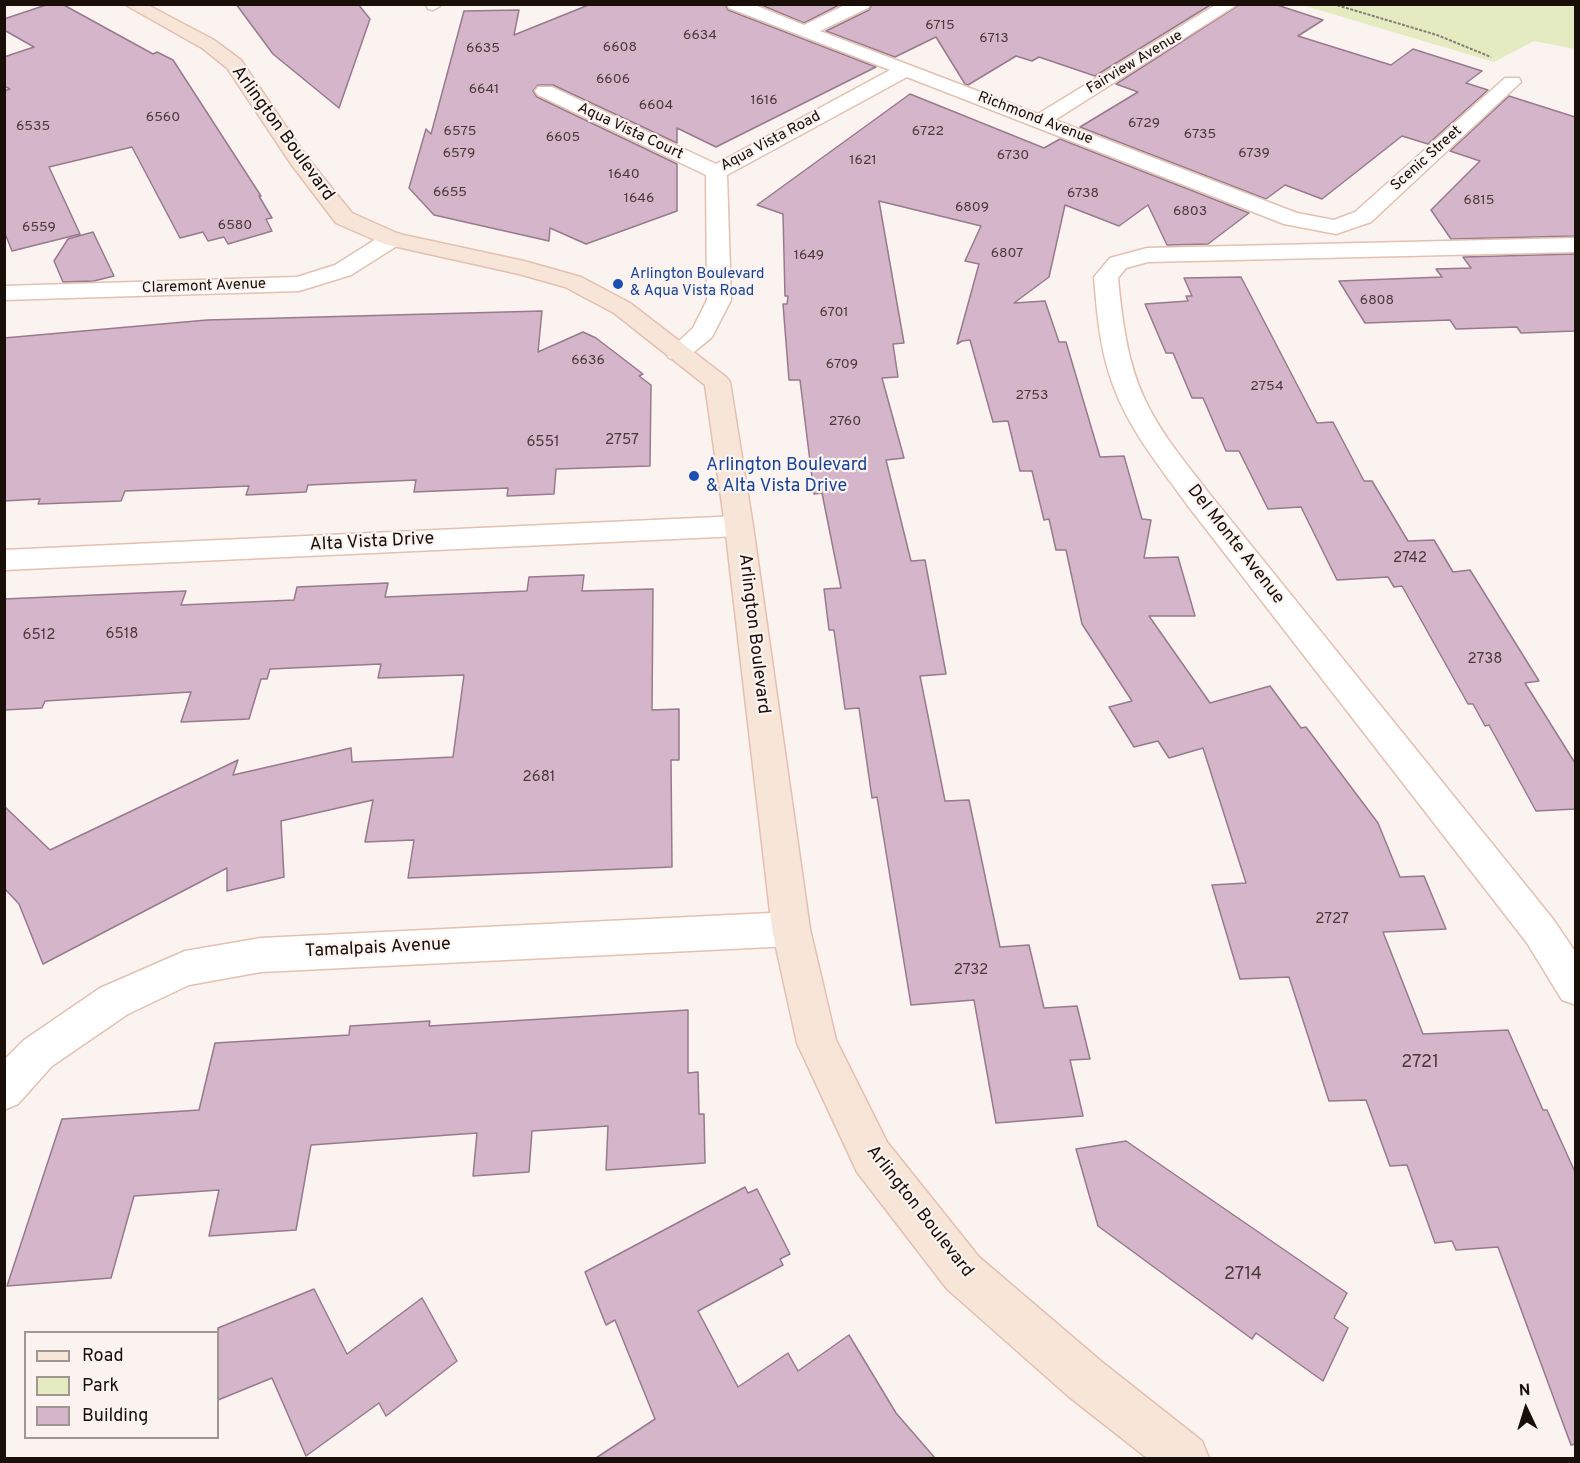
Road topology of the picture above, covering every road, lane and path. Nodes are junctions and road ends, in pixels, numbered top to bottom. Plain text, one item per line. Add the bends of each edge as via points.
1 (132, 4) edge
2 (735, 4) edge
3 (862, 4) edge
4 (1230, 4) edge
5 (1332, 4) edge
6 (805, 32) junction
7 (905, 70) junction
8 (1512, 82) joint
9 (544, 91) dead end
10 (1040, 121) junction
11 (716, 172) junction
12 (1336, 227) junction
13 (392, 239) junction
14 (1575, 245) edge
15 (1351, 252) junction
16 (4, 293) edge
17 (678, 353) junction
18 (739, 526) junction
19 (4, 560) edge
20 (791, 929) junction
21 (1575, 987) edge
22 (4, 1090) edge
23 (1185, 1458) edge

1 - 13 main road, Arlington Boulevard via 208,44 234,64 298,160 344,218
2 - 6 street, Richmond Avenue
3 - 6 street
4 - 10 street, Fairview Avenue
5 - 8 path via 1483,52
6 - 7 street, Richmond Avenue
7 - 10 street, Richmond Avenue
7 - 11 street, Aqua Vista Road
8 - 12 street, Scenic Street via 1363,217
9 - 11 street, Aqua Vista Court
10 - 12 street, Richmond Avenue via 1292,219
11 - 17 street, Aqua Vista Road via 719,300 704,332
12 - 15 street
13 - 16 street, Claremont Avenue via 343,270 299,284
13 - 17 main road, Arlington Boulevard via 573,282 622,308
14 - 15 street, Del Monte Avenue
15 - 21 street, Del Monte Avenue via 1147,255 1118,263 1106,278 1110,331 1127,388 1156,441 1198,499 1540,931
17 - 18 main road, Arlington Boulevard via 717,382
18 - 19 street, Alta Vista Drive
18 - 20 main road, Arlington Boulevard
20 - 22 street, Tamalpais Avenue via 261,955 185,968 114,1001 38,1053
20 - 23 main road, Arlington Boulevard via 817,1043 872,1157 963,1274

